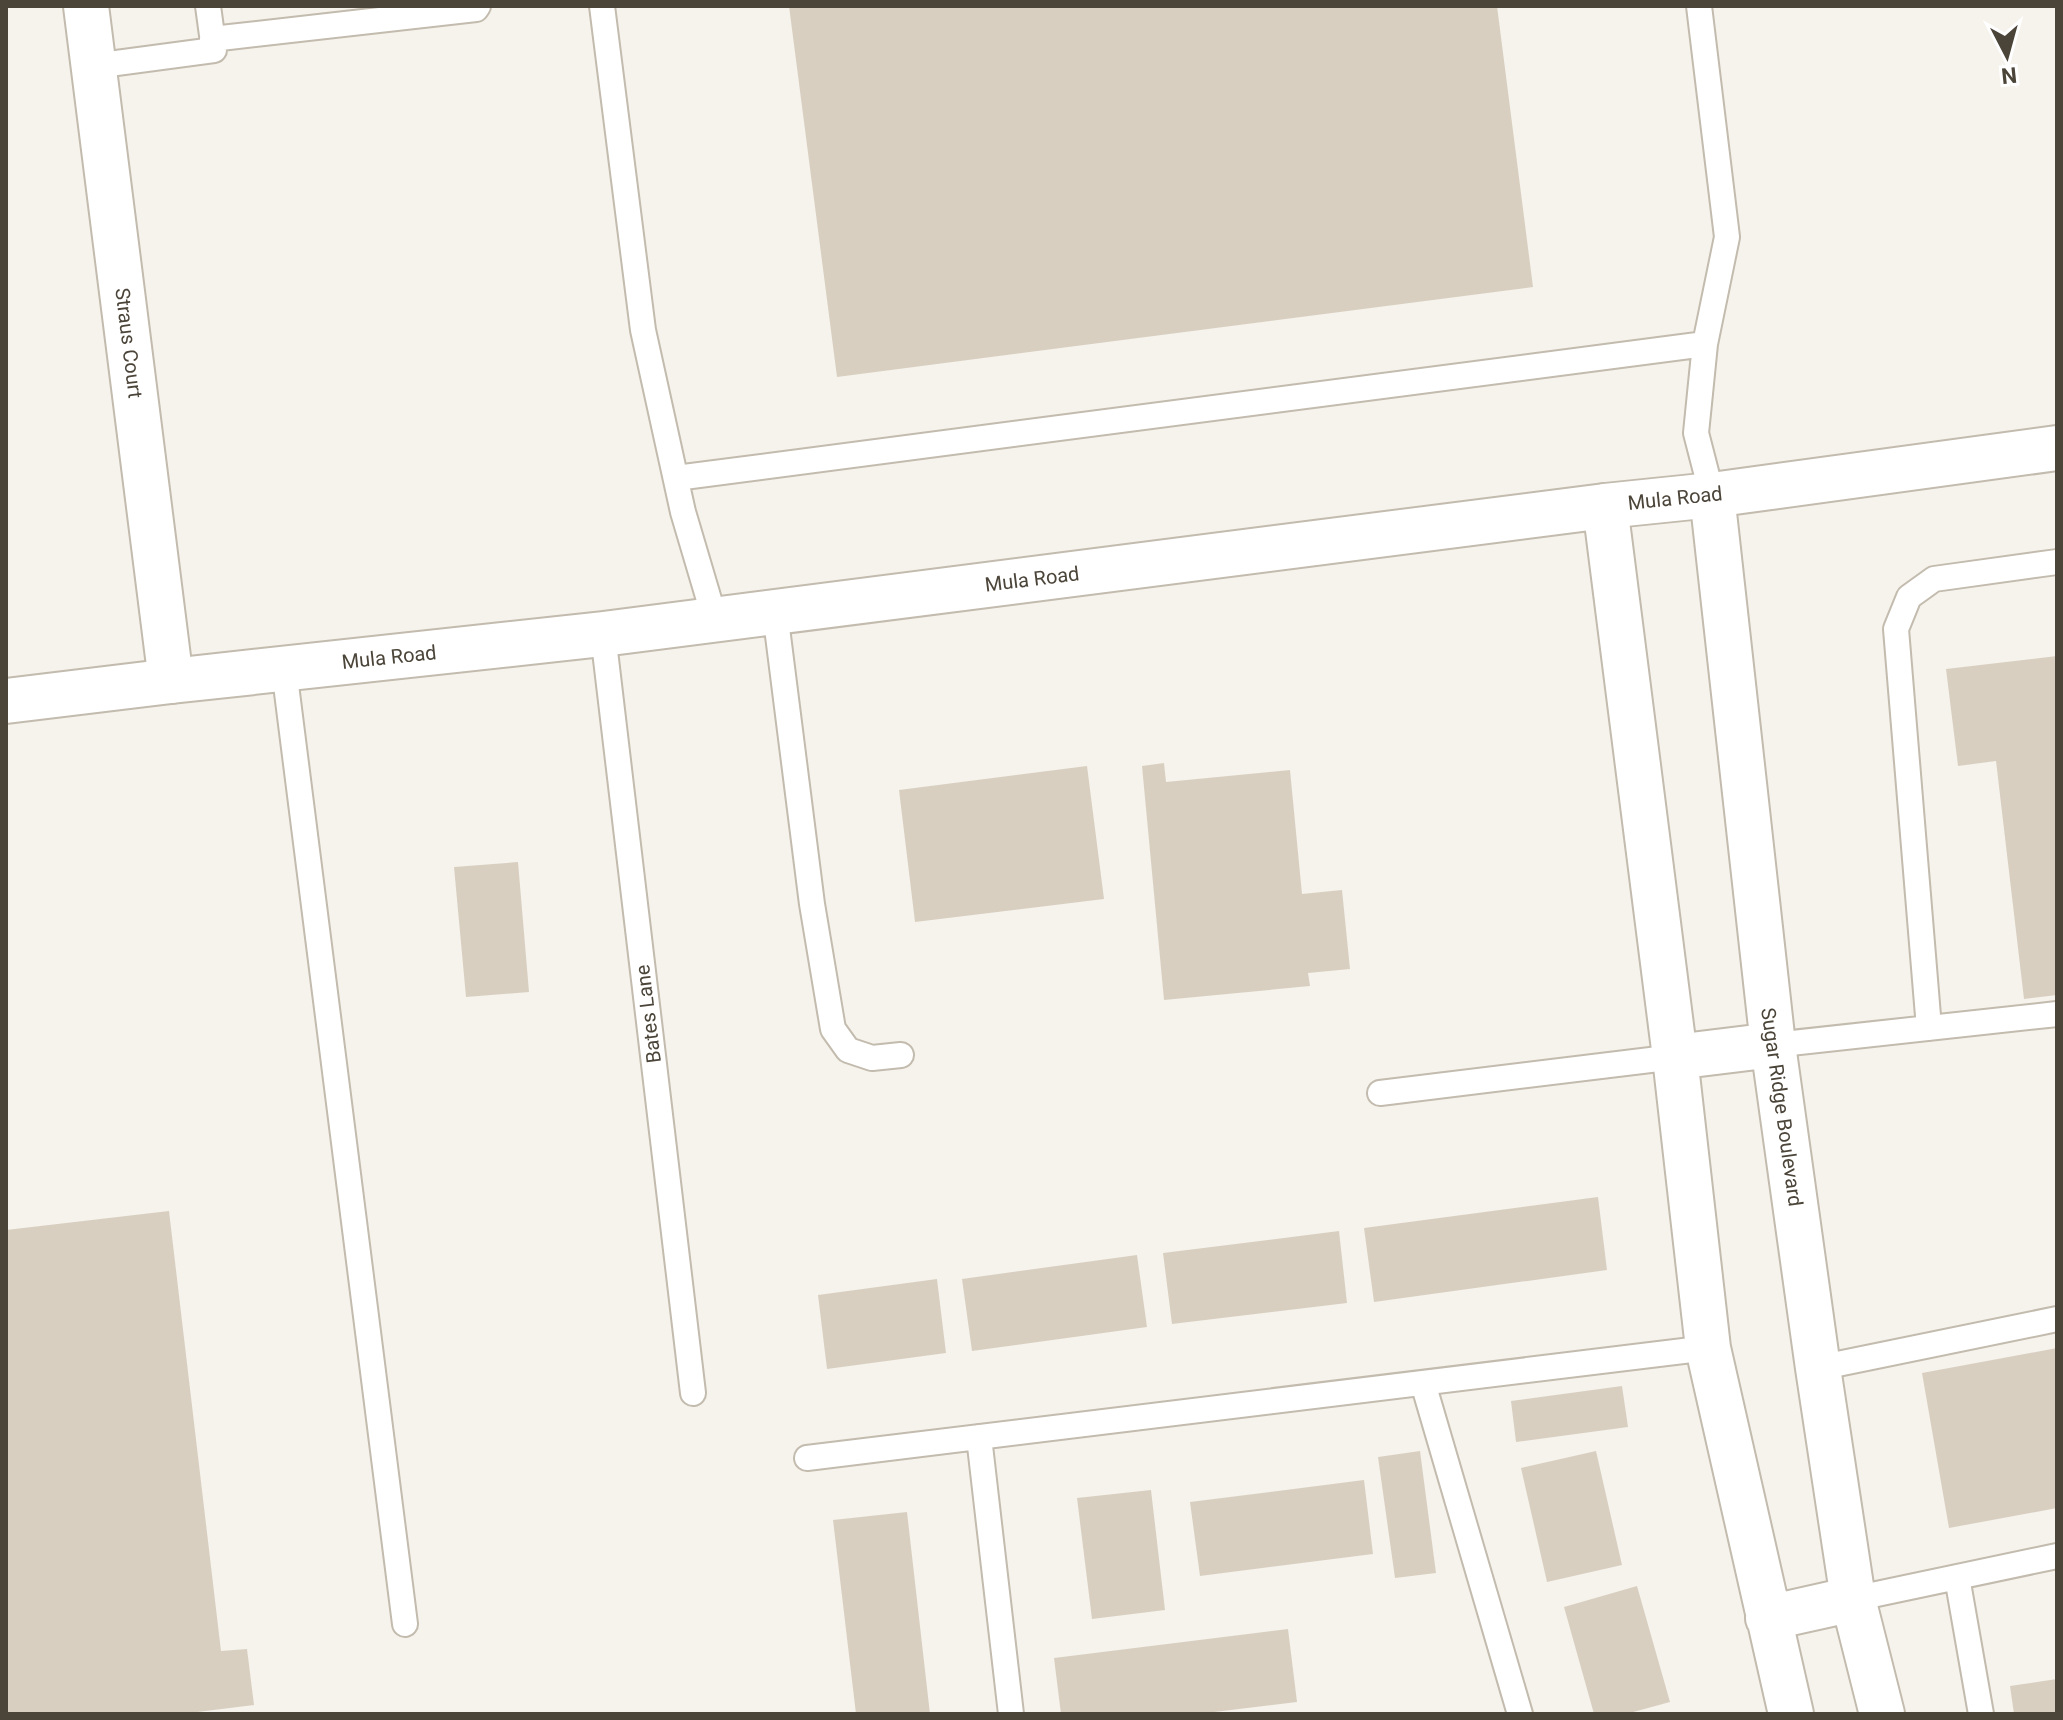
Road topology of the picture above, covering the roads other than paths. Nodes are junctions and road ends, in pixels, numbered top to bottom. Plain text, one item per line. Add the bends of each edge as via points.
1 (86, 6) edge
2 (208, 6) edge
3 (478, 6) edge
4 (602, 6) edge
5 (1699, 6) edge
6 (212, 39) junction
7 (94, 66) junction
8 (1705, 344) junction
9 (2057, 448) edge
10 (676, 478) junction
11 (1712, 495) junction
12 (1605, 506) junction
13 (2057, 562) edge
14 (775, 612) junction
15 (715, 620) junction
16 (603, 634) junction
17 (284, 669) junction
18 (171, 681) junction
19 (6, 701) edge
20 (2057, 1014) edge
21 (1929, 1028) junction
22 (1773, 1045) junction
23 (901, 1055) dead end
24 (1675, 1057) junction
25 (1380, 1093) dead end
26 (2057, 1319) edge
27 (1708, 1348) junction
28 (1818, 1368) junction
29 (1423, 1383) junction
30 (693, 1393) dead end
31 (979, 1437) junction
32 (807, 1458) dead end
33 (2057, 1556) edge
34 (1957, 1577) junction
35 (1853, 1599) junction
36 (1768, 1618) junction
37 (405, 1624) dead end
38 (1011, 1714) edge
39 (1520, 1714) edge
40 (1791, 1714) edge
41 (1882, 1714) edge
42 (1981, 1714) edge

1 - 7 street, Straus Court
2 - 6 lane
3 - 6 lane
4 - 10 lane via 643,330
5 - 8 lane via 1727,237
6 - 7 lane via 214,50
7 - 18 street, Straus Court
8 - 10 lane
8 - 11 lane via 1696,433
9 - 11 street, Mula Road
10 - 15 lane
11 - 12 street, Mula Road
11 - 22 street, Sugar Ridge Boulevard
12 - 14 street, Mula Road
12 - 24 street
13 - 21 lane via 1934,579 1909,597 1896,629
14 - 15 street, Mula Road
14 - 23 lane via 833,1029 848,1050 872,1058
15 - 16 street, Mula Road
16 - 17 street, Mula Road
16 - 30 lane, Bates Lane
17 - 18 street, Mula Road
17 - 37 lane
18 - 19 street, Mula Road
20 - 21 lane
21 - 22 lane
22 - 24 street
22 - 28 street, Sugar Ridge Boulevard
24 - 25 lane
24 - 27 street
26 - 28 lane
27 - 29 lane
27 - 36 street
28 - 35 street, Sugar Ridge Boulevard
29 - 31 lane
29 - 39 lane
31 - 32 lane
31 - 38 lane
33 - 34 lane
34 - 35 lane
34 - 42 lane
35 - 36 street
35 - 41 street, Sugar Ridge Boulevard
36 - 40 street

